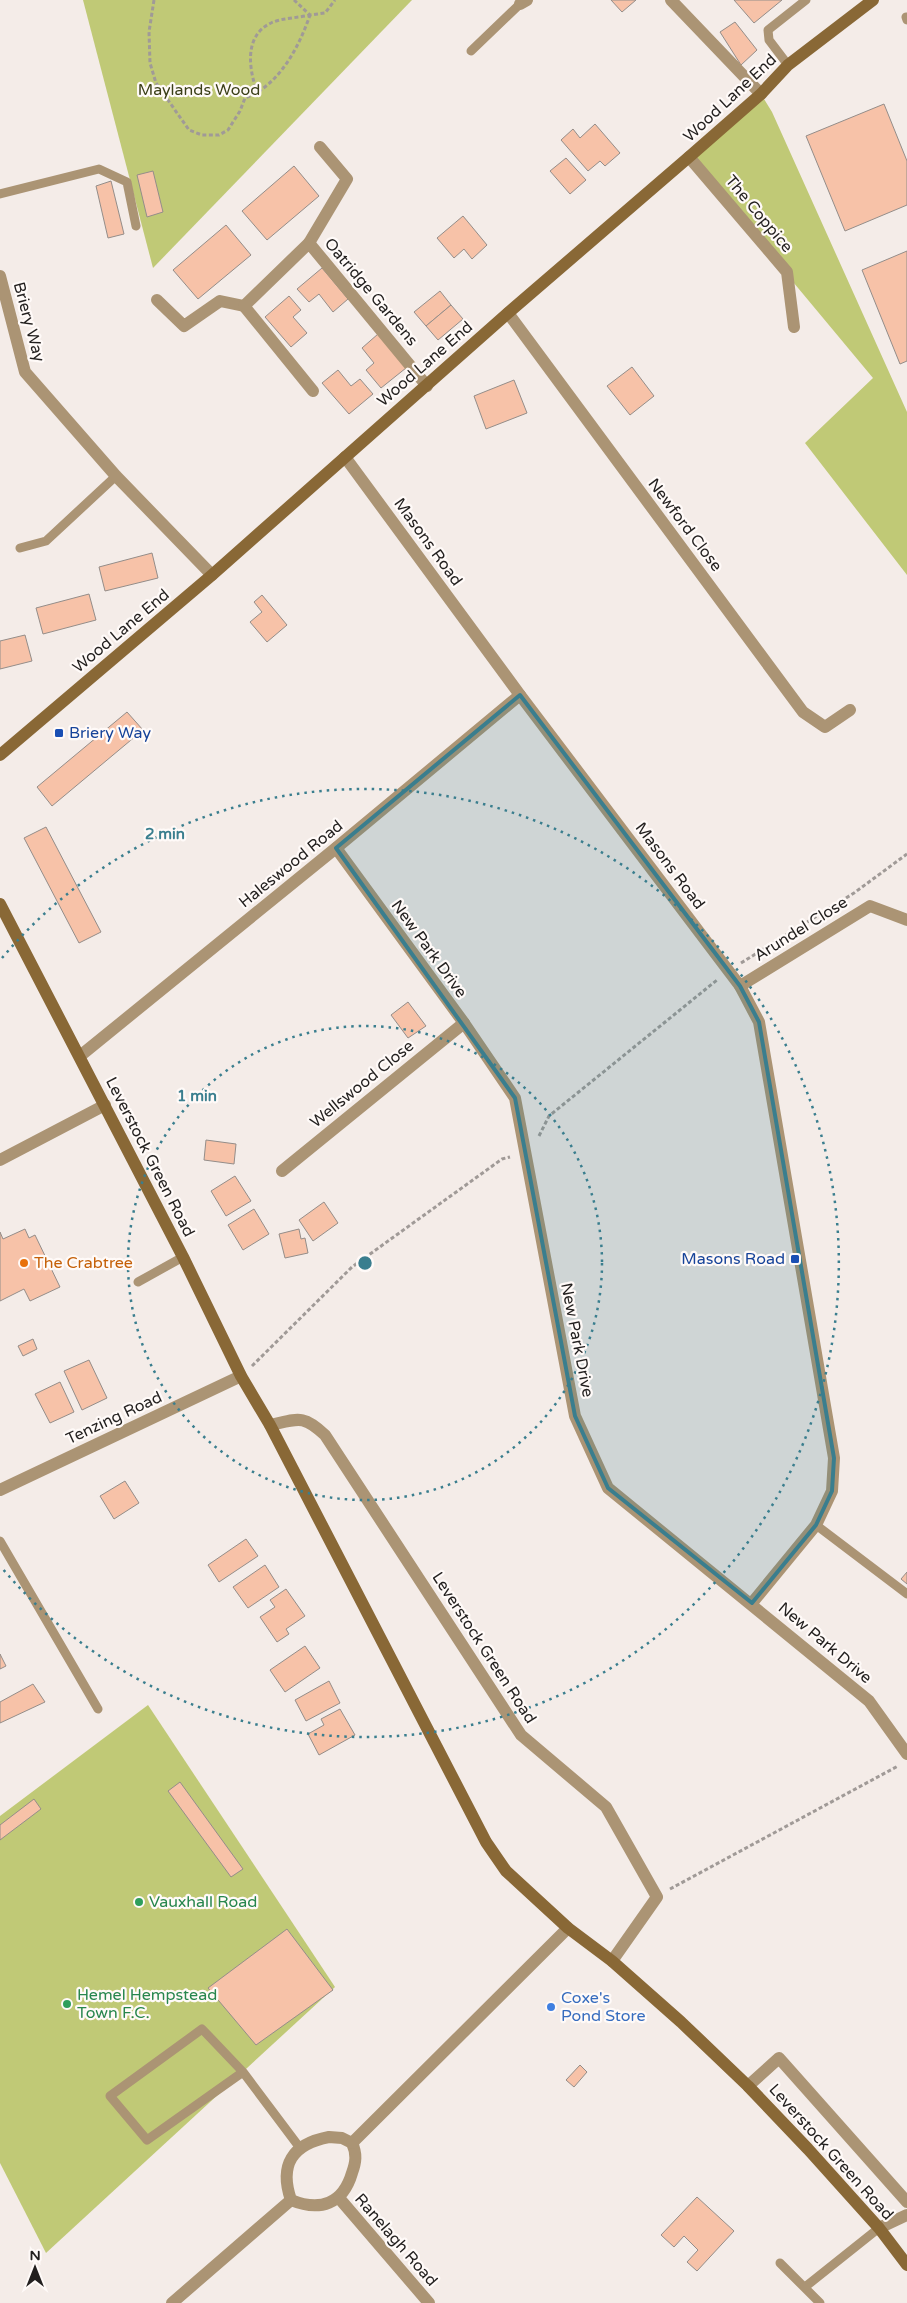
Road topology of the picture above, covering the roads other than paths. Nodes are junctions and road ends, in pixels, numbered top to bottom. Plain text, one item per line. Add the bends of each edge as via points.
1 (671, 0) edge
2 (806, 0) edge
3 (873, 0) edge
4 (523, 2) edge
5 (471, 51) dead end
6 (788, 65) junction
7 (761, 94) junction
8 (320, 147) dead end
9 (689, 157) junction
10 (0, 194) edge
11 (136, 226) dead end
12 (308, 243) junction
13 (0, 276) edge
14 (157, 300) dead end
15 (244, 306) junction
16 (508, 313) junction
17 (794, 327) dead end
18 (427, 386) junction
19 (313, 391) dead end
20 (344, 456) junction
21 (116, 476) junction
22 (20, 548) dead end
23 (212, 575) junction
24 (520, 695) junction
25 (850, 710) dead end
26 (0, 755) edge
27 (336, 848) junction
28 (0, 904) edge
29 (907, 920) edge
30 (740, 986) junction
31 (464, 1023) junction
32 (80, 1056) junction
33 (105, 1105) junction
34 (0, 1160) edge
35 (282, 1171) dead end
36 (183, 1257) junction
37 (138, 1282) dead end
38 (241, 1376) junction
39 (270, 1425) junction
40 (0, 1490) edge
41 (816, 1525) junction
42 (0, 1541) edge
43 (907, 1594) edge
44 (752, 1603) junction
45 (98, 1708) dead end
46 (907, 1754) edge
47 (568, 1928) junction
48 (612, 1961) junction
49 (243, 2072) junction
50 (748, 2086) junction
51 (352, 2143) junction
52 (300, 2148) junction
53 (339, 2198) junction
54 (291, 2200) junction
55 (907, 2202) edge
56 (907, 2215) edge
57 (879, 2228) junction
58 (780, 2263) dead end
59 (907, 2265) edge
60 (805, 2287) junction
61 (172, 2303) edge
62 (429, 2303) edge
63 (820, 2303) edge

1 - 7 street
2 - 6 lane via 768,30 769,40
3 - 6 street, Wood Lane End
4 - 5 lane
6 - 7 street, Wood Lane End
7 - 9 street, Wood Lane End
8 - 12 street, Oatridge Gardens via 347,179
9 - 16 street, Wood Lane End
9 - 17 street, The Coppice via 787,272
10 - 11 lane via 99,169 127,182
12 - 15 street, Oatridge Gardens
12 - 18 street, Oatridge Gardens
13 - 21 street, Briery Way via 25,372
14 - 15 street via 184,326 220,300
15 - 19 street
16 - 18 street, Wood Lane End
16 - 25 street, Newford Close via 803,712 826,727
18 - 20 street, Wood Lane End
20 - 23 street, Wood Lane End
20 - 24 street, Masons Road
21 - 22 lane via 46,541
21 - 23 street, Briery Way
23 - 26 street, Wood Lane End
24 - 27 street, Haleswood Road
24 - 30 street, Masons Road
27 - 31 street, New Park Drive
27 - 32 street, Haleswood Road
28 - 32 street, Leverstock Green Road
29 - 30 street, Arundel Close via 870,906
30 - 41 street, Masons Road via 759,1022 834,1458 832,1492
31 - 35 street, Wellswood Close
31 - 44 street, New Park Drive via 515,1098 575,1416 608,1488
32 - 33 street, Leverstock Green Road
33 - 34 street
33 - 36 street, Leverstock Green Road
36 - 37 lane
36 - 38 street, Leverstock Green Road
38 - 39 street, Leverstock Green Road
38 - 40 street, Tenzing Road
39 - 47 street, Leverstock Green Road via 486,1842 506,1871
39 - 48 street, Leverstock Green Road via 298,1418 311,1422 325,1435 521,1735 606,1807 657,1896
41 - 43 lane
41 - 44 street, Masons Road
42 - 45 lane
44 - 46 street, New Park Drive via 869,1701
47 - 48 street, Leverstock Green Road
47 - 51 street
48 - 50 street, Leverstock Green Road
49 - 49 lane via 147,2140 110,2096 202,2028
49 - 52 lane
50 - 55 street, Leverstock Green Road via 779,2058
50 - 57 street, Leverstock Green Road
51 - 52 street via 329,2137
51 - 53 street via 356,2151 355,2162 347,2188
52 - 54 street via 287,2165 287,2190
53 - 54 street via 304,2206
53 - 62 street, Ranelagh Road
54 - 61 street
56 - 57 street
57 - 59 street, Leverstock Green Road
57 - 60 lane
58 - 60 lane
60 - 63 lane

